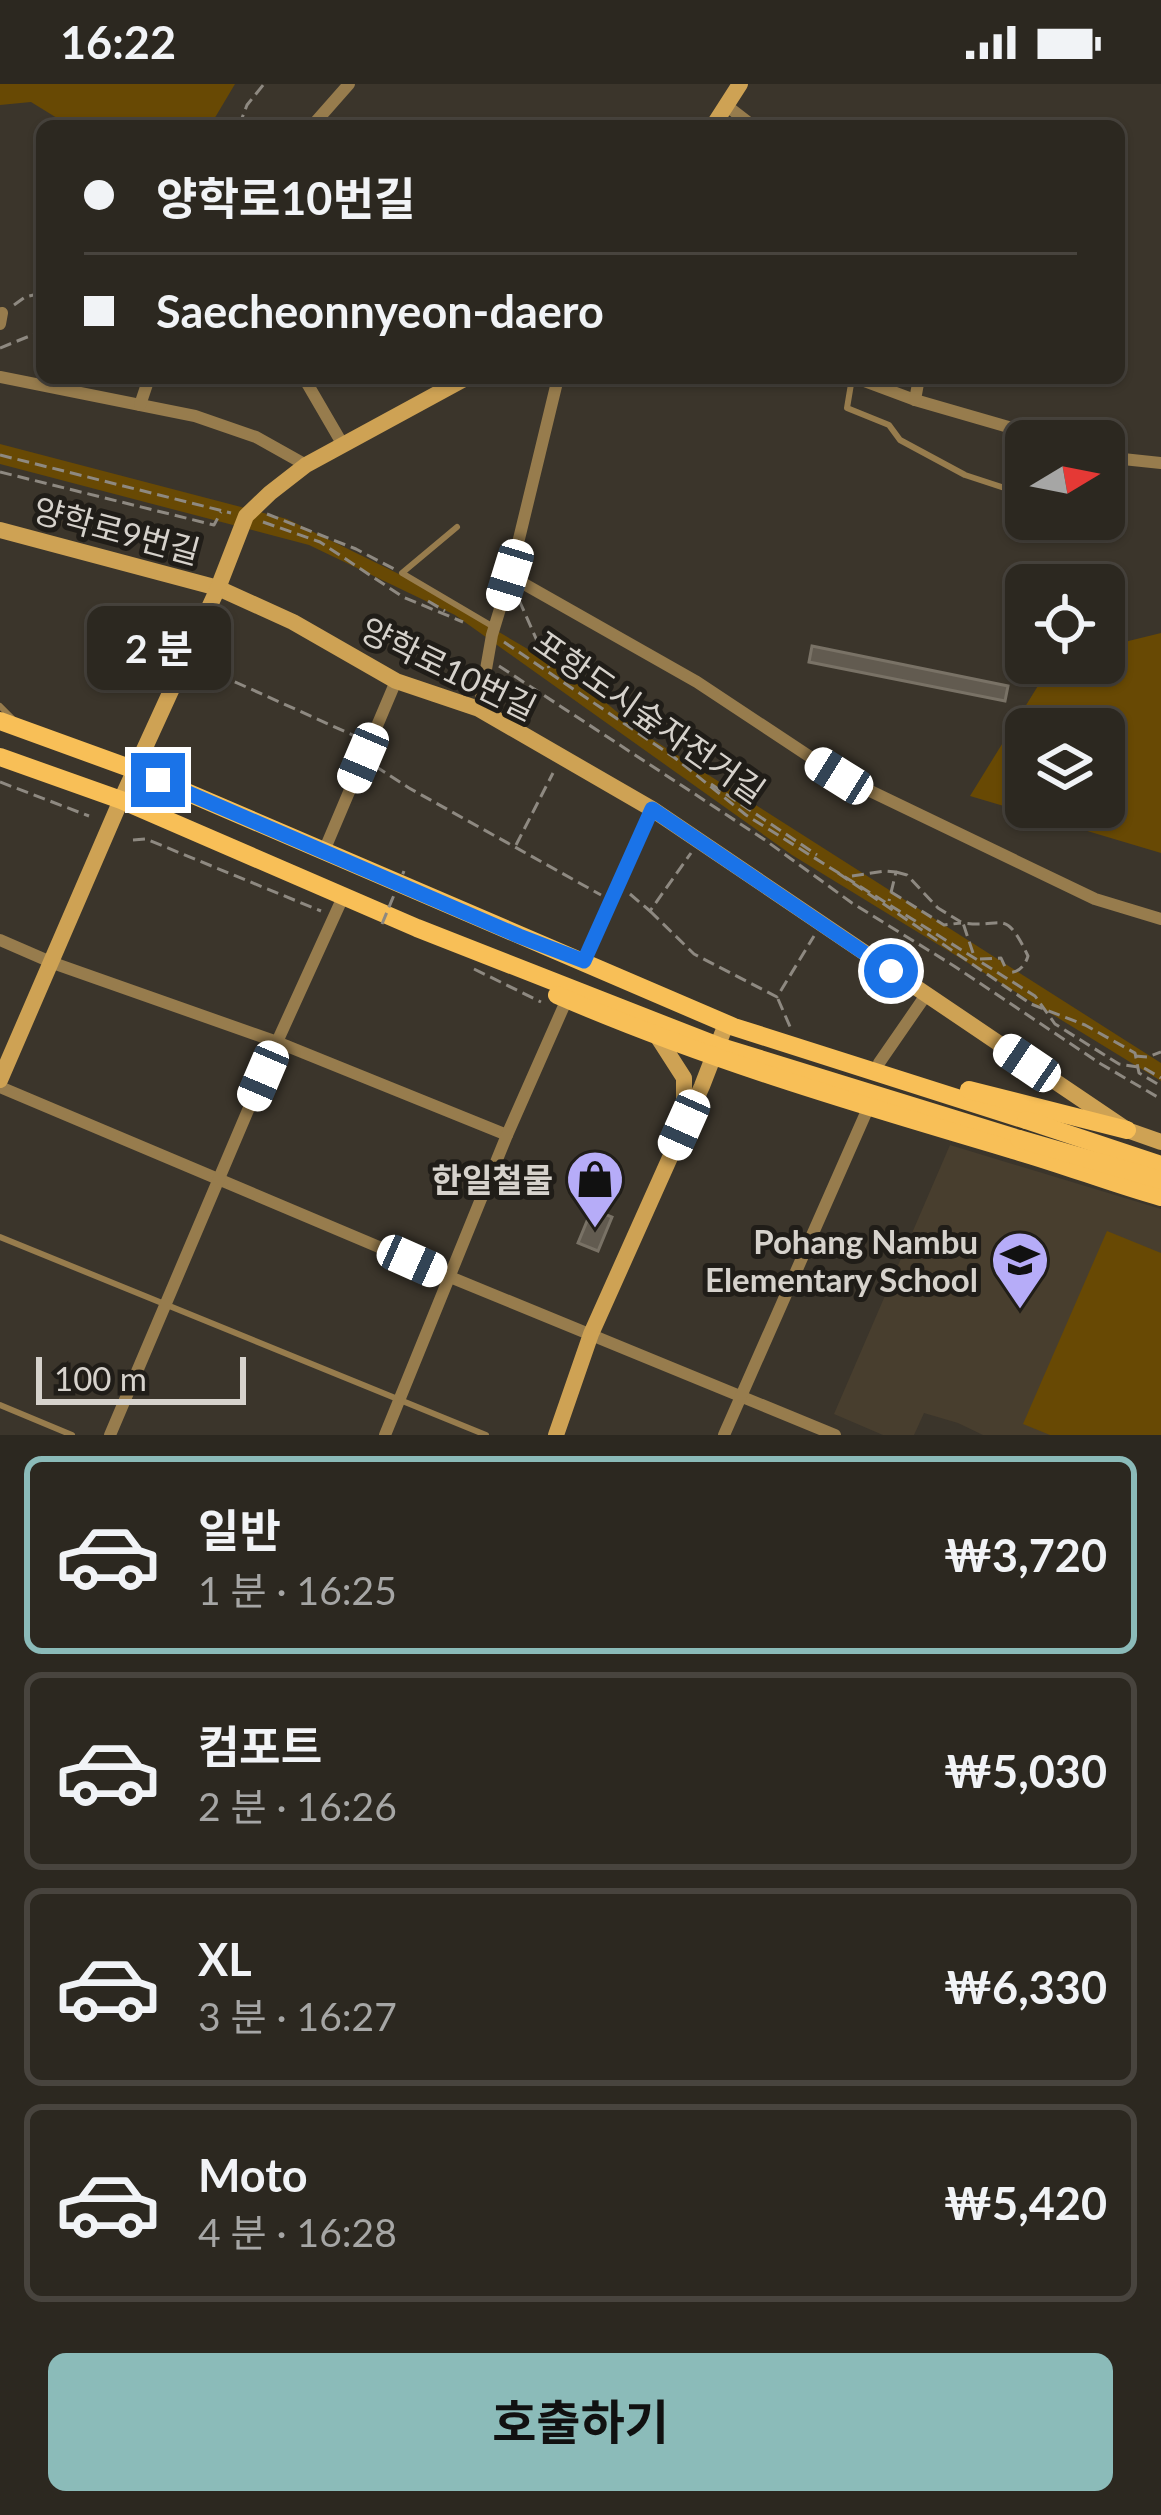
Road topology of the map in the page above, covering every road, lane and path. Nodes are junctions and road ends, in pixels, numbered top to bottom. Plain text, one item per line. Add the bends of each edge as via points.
1 (264, 84) edge
2 (349, 84) edge
3 (740, 84) edge
4 (727, 106) junction
5 (241, 120) edge
6 (317, 120) edge
7 (716, 120) edge
8 (745, 120) edge
9 (36, 294) edge
10 (1, 319) edge
11 (36, 333) edge
12 (0, 348) edge
13 (0, 377) edge
14 (147, 384) edge
15 (307, 384) edge
16 (455, 384) edge
17 (557, 384) edge
18 (853, 384) edge
19 (871, 384) edge
20 (918, 384) edge
21 (915, 400) junction
22 (140, 405) junction
23 (1005, 426) edge
24 (343, 445) junction
25 (0, 455) edge
26 (1125, 459) edge
27 (1161, 463) edge
28 (306, 465) junction
29 (0, 472) edge
30 (1005, 488) edge
31 (221, 511) junction
32 (250, 512) junction
33 (457, 526) dead end
34 (0, 530) edge
35 (402, 573) junction
36 (510, 575) junction
37 (218, 588) junction
38 (465, 623) dead end
39 (493, 631) junction
40 (186, 659) junction
41 (488, 659) junction
42 (551, 672) junction
43 (396, 681) junction
44 (0, 706) edge
45 (479, 710) junction
46 (0, 720) edge
47 (23, 730) junction
48 (370, 743) junction
49 (0, 757) edge
50 (363, 758) junction
51 (561, 758) junction
52 (135, 770) junction
53 (0, 782) edge
54 (121, 800) junction
55 (652, 809) junction
56 (89, 816) dead end
57 (699, 842) junction
58 (515, 846) junction
59 (324, 851) junction
60 (829, 866) junction
61 (404, 871) dead end
62 (896, 872) junction
63 (847, 877) junction
64 (618, 883) junction
65 (891, 892) junction
66 (344, 897) junction
67 (610, 901) junction
68 (888, 903) junction
69 (650, 911) junction
70 (1161, 920) edge
71 (962, 922) junction
72 (382, 924) dead end
73 (821, 924) junction
74 (0, 940) edge
75 (977, 957) junction
76 (584, 961) junction
77 (53, 963) junction
78 (525, 971) junction
79 (1007, 974) junction
80 (926, 995) junction
81 (777, 997) junction
82 (567, 999) junction
83 (1045, 1010) junction
84 (730, 1025) junction
85 (657, 1036) junction
86 (794, 1036) junction
87 (278, 1042) junction
88 (716, 1051) junction
89 (1161, 1052) edge
90 (1136, 1056) junction
91 (879, 1063) junction
92 (1138, 1067) junction
93 (1161, 1078) edge
94 (0, 1084) edge
95 (1161, 1086) edge
96 (1161, 1099) edge
97 (869, 1106) junction
98 (684, 1125) junction
99 (1023, 1129) junction
100 (1127, 1130) junction
101 (507, 1135) junction
102 (1155, 1140) edge
103 (1161, 1165) edge
104 (219, 1178) junction
105 (1158, 1191) edge
106 (0, 1238) edge
107 (450, 1277) junction
108 (166, 1306) junction
109 (591, 1334) junction
110 (741, 1394) junction
111 (401, 1399) junction
112 (0, 1405) edge
113 (72, 1435) edge
114 (110, 1435) edge
115 (385, 1435) edge
116 (486, 1435) edge
117 (556, 1435) edge
118 (724, 1435) edge
119 (835, 1435) edge

1 - 5 path
2 - 6 street
3 - 4 main road
4 - 7 main road
4 - 8 street
9 - 10 path
11 - 12 path
13 - 22 street
14 - 22 street
15 - 24 street
16 - 24 main road
17 - 36 street
18 - 30 lane via 847,408 965,475
19 - 21 street
20 - 21 street
21 - 23 street
22 - 28 street via 256,437
24 - 28 main road
25 - 31 path
26 - 27 street
28 - 32 main road
29 - 31 path via 214,525
31 - 32 path
32 - 35 path
32 - 37 main road
32 - 38 path
33 - 35 lane
34 - 37 main road, 양학로9번길
35 - 39 lane
36 - 39 street
36 - 42 path
36 - 70 street via 697,682 839,776 1095,899
37 - 40 main road
37 - 43 main road, 양학로10번길
39 - 41 street
39 - 42 path, 포항도시숲자전거길
40 - 48 path
40 - 52 main road
41 - 45 street
41 - 96 path
42 - 60 path, 포항도시숲자전거길
43 - 45 main road, 양학로10번길
43 - 48 street
44 - 47 lane
45 - 51 main road, 양학로10번길
46 - 47 main road
47 - 52 main road
48 - 50 street
49 - 54 main road
50 - 58 path
50 - 59 street
51 - 55 main road, 양학로10번길
51 - 58 path
52 - 54 main road
52 - 59 main road
53 - 56 path
54 - 66 main road
54 - 77 main road
55 - 57 main road, 양학로10번길
55 - 64 street
57 - 69 path
57 - 73 main road, 양학로10번길
58 - 67 path
59 - 76 main road
60 - 63 path, 포항도시숲자전거길
60 - 83 path
61 - 72 path, bridge
62 - 63 path
62 - 65 path
62 - 71 path
63 - 68 path, 포항도시숲자전거길
64 - 67 street
64 - 69 path
65 - 68 path
65 - 71 path via 944,925
66 - 78 main road
66 - 87 street
67 - 76 street
68 - 75 path, 포항도시숲자전거길
69 - 81 path via 694,954
71 - 75 path
71 - 79 path via 1004,922 1017,932 1028,956
73 - 80 main road, 양학로10번길
73 - 81 path
74 - 77 street
75 - 79 path, 포항도시숲자전거길
75 - 79 path via 1001,958
76 - 84 main road
77 - 87 street
77 - 94 main road
78 - 82 main road
78 - 88 main road
79 - 83 path, 포항도시숲자전거길
80 - 91 street
80 - 100 main road, 양학로10번길
81 - 86 path
82 - 85 main road
82 - 101 street
83 - 90 path
83 - 92 path, 포항도시숲자전거길 via 1119,1064
84 - 86 main road
84 - 88 main road
84 - 99 main road
85 - 88 main road
85 - 98 main road via 684,1078
86 - 91 main road
87 - 101 street
87 - 104 street
88 - 97 main road
88 - 98 main road
88 - 99 main road
89 - 90 path
90 - 92 path
91 - 100 main road
92 - 93 path, 포항도시숲자전거길
92 - 95 path
94 - 104 street
97 - 105 main road
97 - 110 street
98 - 109 main road
99 - 103 main road, bridge
99 - 105 main road, bridge
100 - 102 main road, 양학로10번길
101 - 107 street
102 - 105 main road
104 - 107 street
104 - 108 street
106 - 108 lane
107 - 109 street
107 - 111 street
108 - 111 lane
108 - 114 street
109 - 110 street
109 - 117 main road
110 - 118 street
110 - 119 street
111 - 115 street
111 - 116 lane
112 - 113 lane

